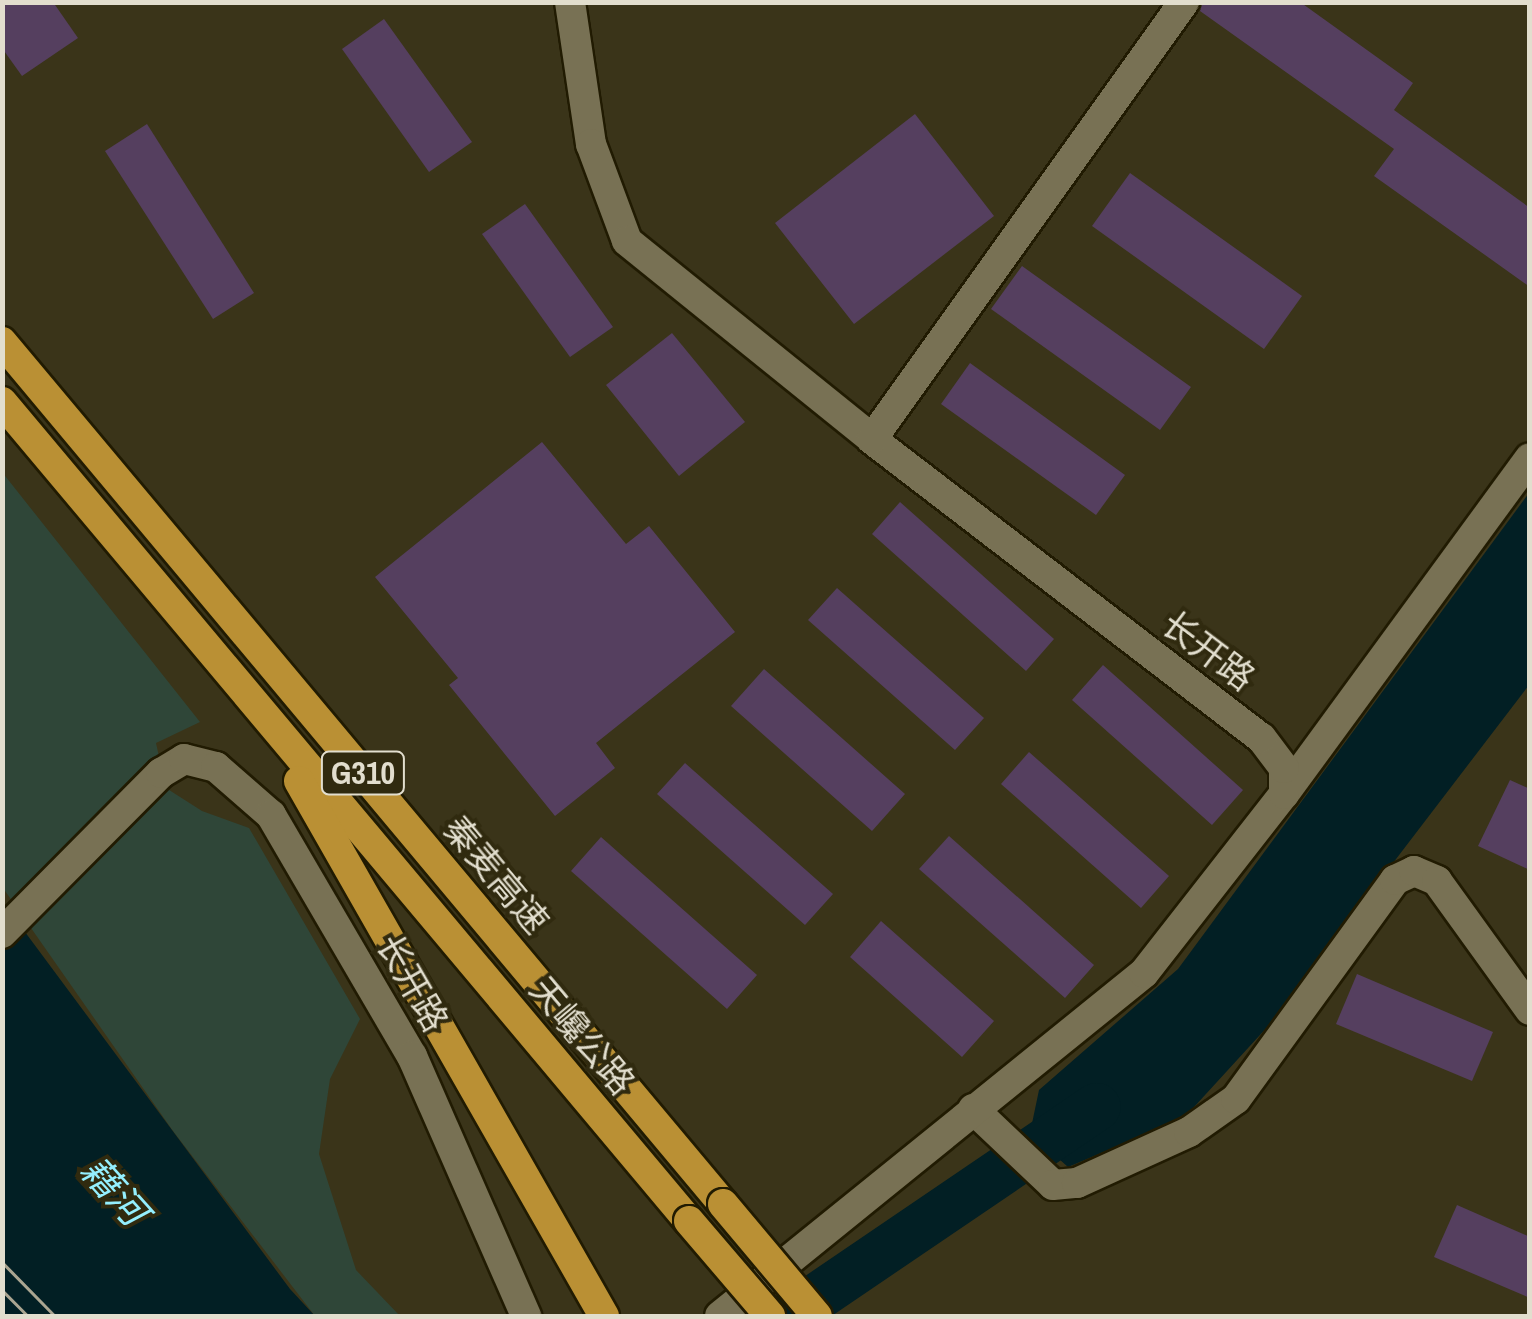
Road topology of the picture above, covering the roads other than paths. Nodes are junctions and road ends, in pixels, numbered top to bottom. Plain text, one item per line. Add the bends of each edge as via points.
1 (570, 2) edge
2 (1184, 2) edge
3 (2, 342) edge
4 (2, 402) edge
5 (872, 440) junction
6 (1530, 458) edge
7 (260, 713) junction
8 (1284, 794) junction
9 (2, 933) edge
10 (1530, 1010) edge
11 (973, 1109) junction
12 (602, 1313) edge
13 (526, 1316) edge
14 (720, 1316) edge
15 (770, 1316) edge
16 (817, 1316) edge

1 - 5 street, 长开路 via 591,144 626,241
2 - 5 street
3 - 16 highway, 秦麦高速 / G310, bridge
4 - 7 highway, G310
5 - 8 street, 长开路 via 1261,738 1284,768
6 - 8 street
7 - 12 highway
7 - 15 highway, 天巉公路 / G310, bridge
8 - 11 street via 1144,973
9 - 13 street, 长开路 via 161,772 184,759 216,768 271,815 412,1056
10 - 11 street via 1436,881 1414,872 1395,880 1236,1099 1189,1132 1077,1183 1053,1185
11 - 14 street via 888,1186

